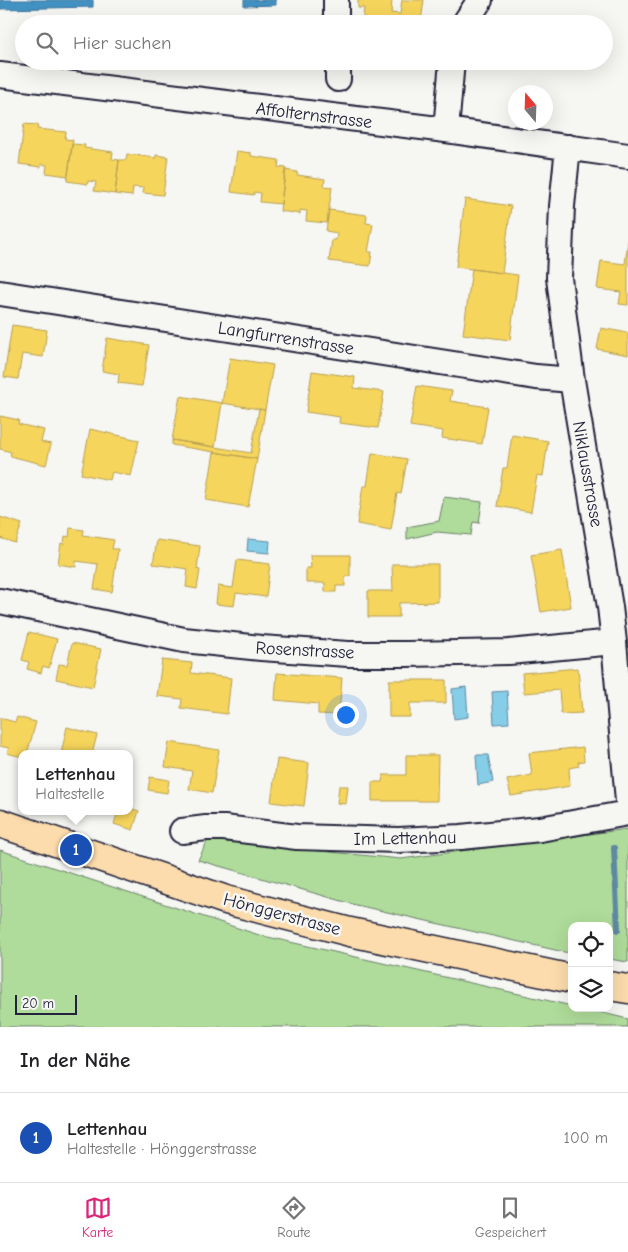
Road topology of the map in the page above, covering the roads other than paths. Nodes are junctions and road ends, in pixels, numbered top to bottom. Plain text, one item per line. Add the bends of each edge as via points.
1 (336, 0) edge
2 (480, 0) edge
3 (336, 15) edge
4 (470, 15) edge
5 (451, 70) edge
6 (0, 74) edge
7 (446, 130) junction
8 (568, 147) junction
9 (628, 156) edge
10 (0, 293) edge
11 (572, 380) junction
12 (0, 601) edge
13 (614, 642) junction
14 (628, 801) edge
15 (628, 813) edge
16 (0, 823) edge
17 (182, 831) dead end
18 (568, 978) edge
19 (613, 987) edge
20 (628, 989) edge

1 - 3 street
2 - 4 street
5 - 7 street
6 - 7 street, Affolternstrasse
7 - 8 street, Affolternstrasse
8 - 9 street, Affolternstrasse
8 - 11 street, Niklausstrasse via 558,278
10 - 11 street, Langfurrenstrasse
11 - 13 street, Niklausstrasse
12 - 13 street, Rosenstrasse via 184,640 348,654 510,652
13 - 14 street, Niklausstrasse
15 - 17 street, Im Lettenhau via 540,829 398,840 297,837 224,828
16 - 18 main road, Hönggerstrasse via 226,900 350,932
19 - 20 main road

